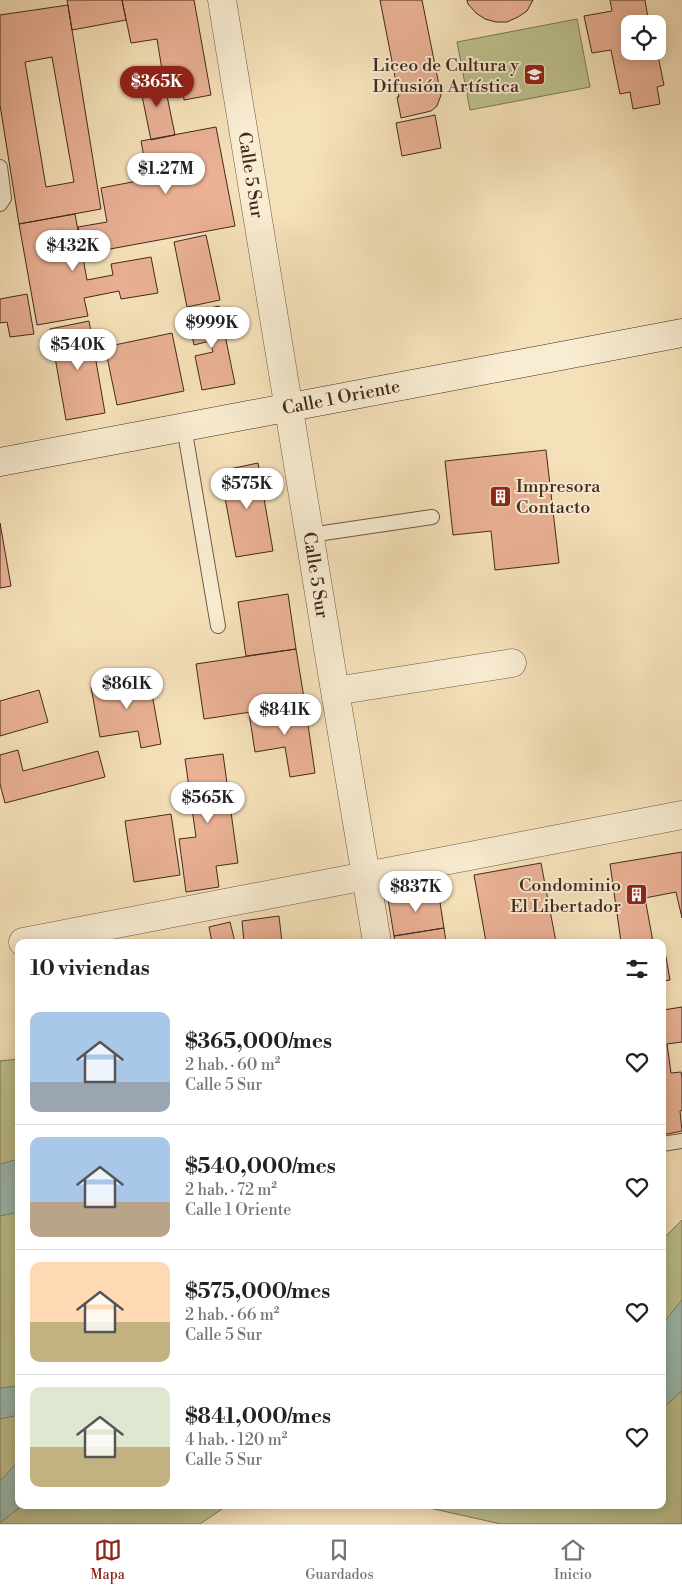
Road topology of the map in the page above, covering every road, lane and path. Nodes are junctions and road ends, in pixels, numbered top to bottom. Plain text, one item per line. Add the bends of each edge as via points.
1 (222, 0) edge
2 (0, 167) edge
3 (0, 204) edge
4 (682, 333) edge
5 (289, 407) junction
6 (184, 427) junction
7 (0, 462) edge
8 (432, 517) dead end
9 (310, 535) junction
10 (218, 626) dead end
11 (512, 663) dead end
12 (334, 691) junction
13 (682, 815) edge
14 (366, 876) junction
15 (39, 939) edge
16 (376, 939) edge
17 (15, 944) edge
18 (0, 947) edge
19 (682, 1141) edge
20 (666, 1143) edge

1 - 5 street, Calle 5 Sur
2 - 3 lane via 4,198
4 - 5 street, Calle 1 Oriente
5 - 6 street, Calle 1 Oriente
5 - 9 street, Calle 5 Sur
6 - 7 street, Calle 1 Oriente
6 - 10 lane
8 - 9 lane
9 - 12 street, Calle 5 Sur
11 - 12 street
12 - 14 street, Calle 5 Sur
13 - 14 street
14 - 15 street
14 - 16 street, Calle 5 Sur
17 - 18 street
19 - 20 lane

